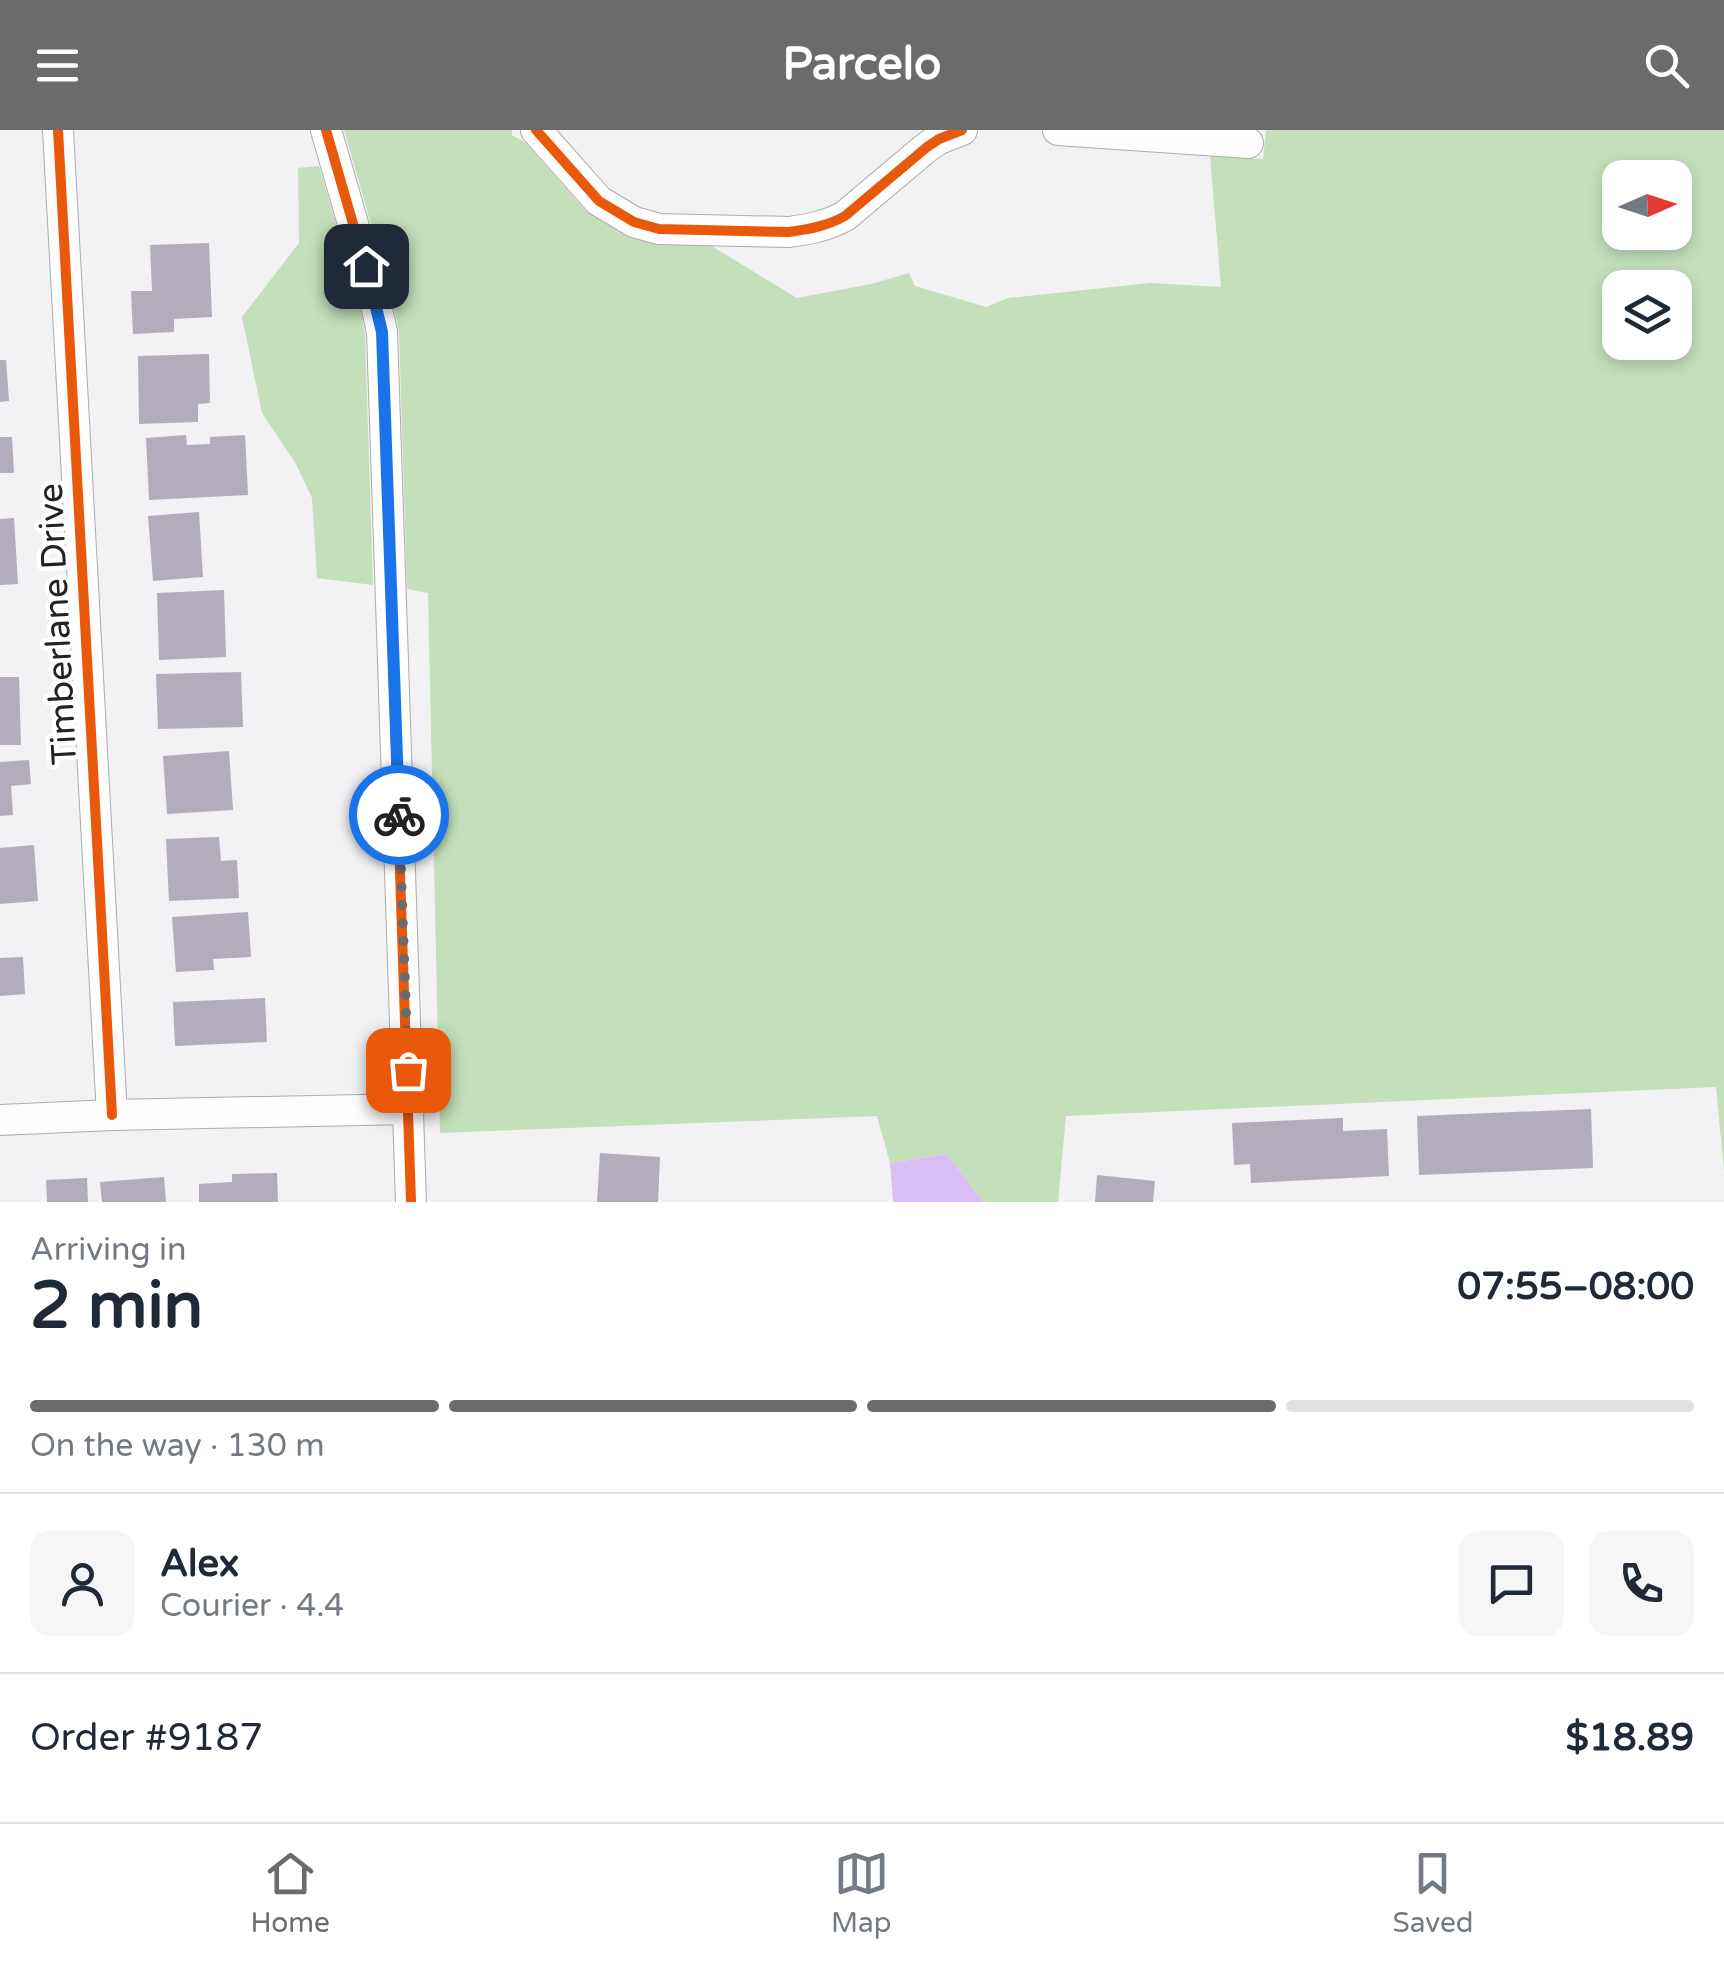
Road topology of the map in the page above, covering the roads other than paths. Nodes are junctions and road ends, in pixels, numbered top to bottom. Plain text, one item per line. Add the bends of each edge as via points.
1 (58, 130) edge
2 (326, 130) edge
3 (536, 130) edge
4 (962, 130) edge
5 (1058, 130) edge
6 (1248, 143) dead end
7 (409, 1110) junction
8 (112, 1115) junction
9 (0, 1120) edge
10 (411, 1202) edge

1 - 8 street, Timberlane Drive
2 - 7 street via 382,332
3 - 4 street via 599,202 634,222 659,229 790,232 845,216 927,147
5 - 6 street
7 - 8 street
7 - 10 street
8 - 9 street

